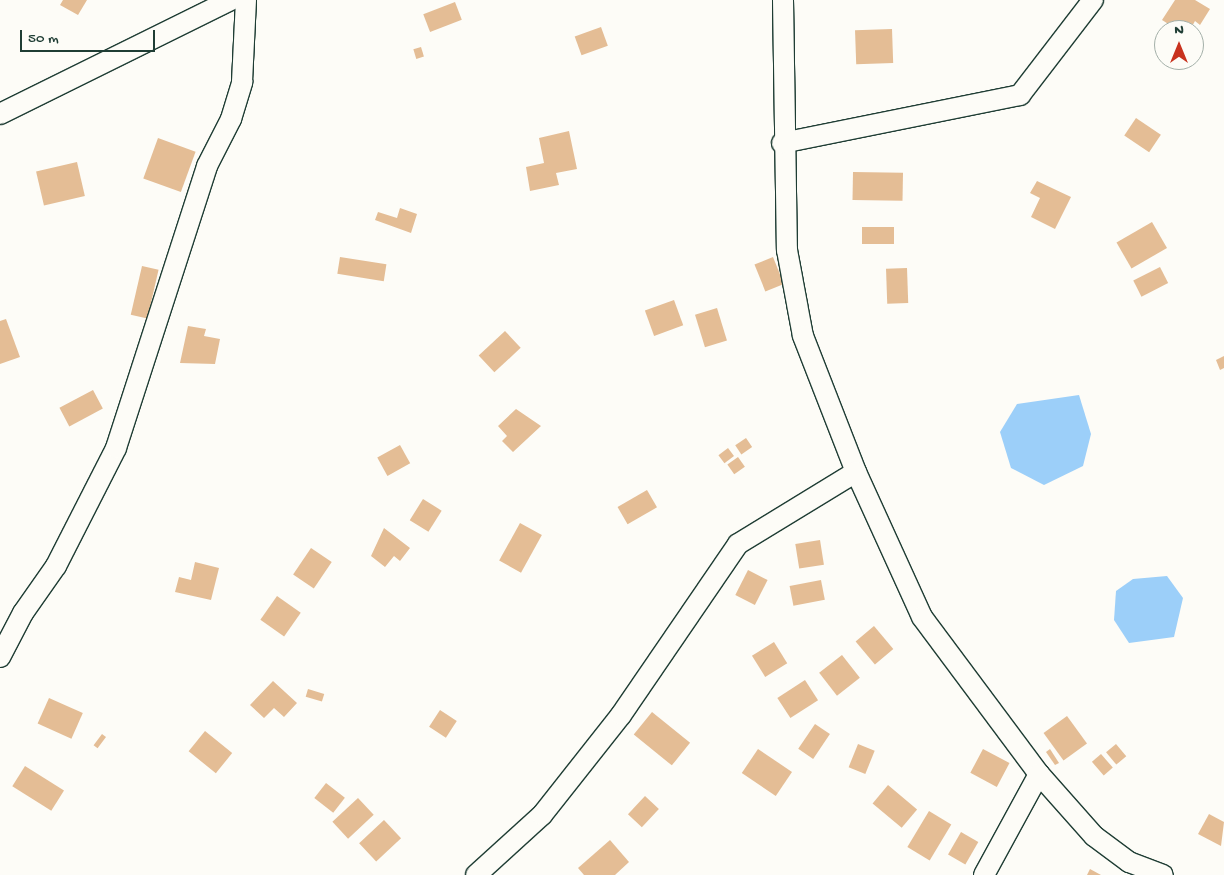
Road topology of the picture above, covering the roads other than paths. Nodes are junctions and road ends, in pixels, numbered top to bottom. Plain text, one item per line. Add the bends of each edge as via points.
1 (231, 0) edge
2 (246, 0) edge
3 (783, 0) edge
4 (1093, 0) edge
5 (0, 114) edge
6 (782, 143) junction
7 (856, 472) junction
8 (0, 657) edge
9 (1039, 774) junction
10 (476, 875) edge
11 (984, 875) edge
12 (1163, 875) edge

1 - 5 street
2 - 8 street via 242,82 231,119 207,166 116,448 56,566 23,613
3 - 6 street
4 - 6 street via 1020,95
6 - 7 street via 787,250 803,336
7 - 9 street via 922,617
7 - 10 street via 738,544 609,731 542,815
9 - 11 street
9 - 12 street via 1094,836 1129,862

